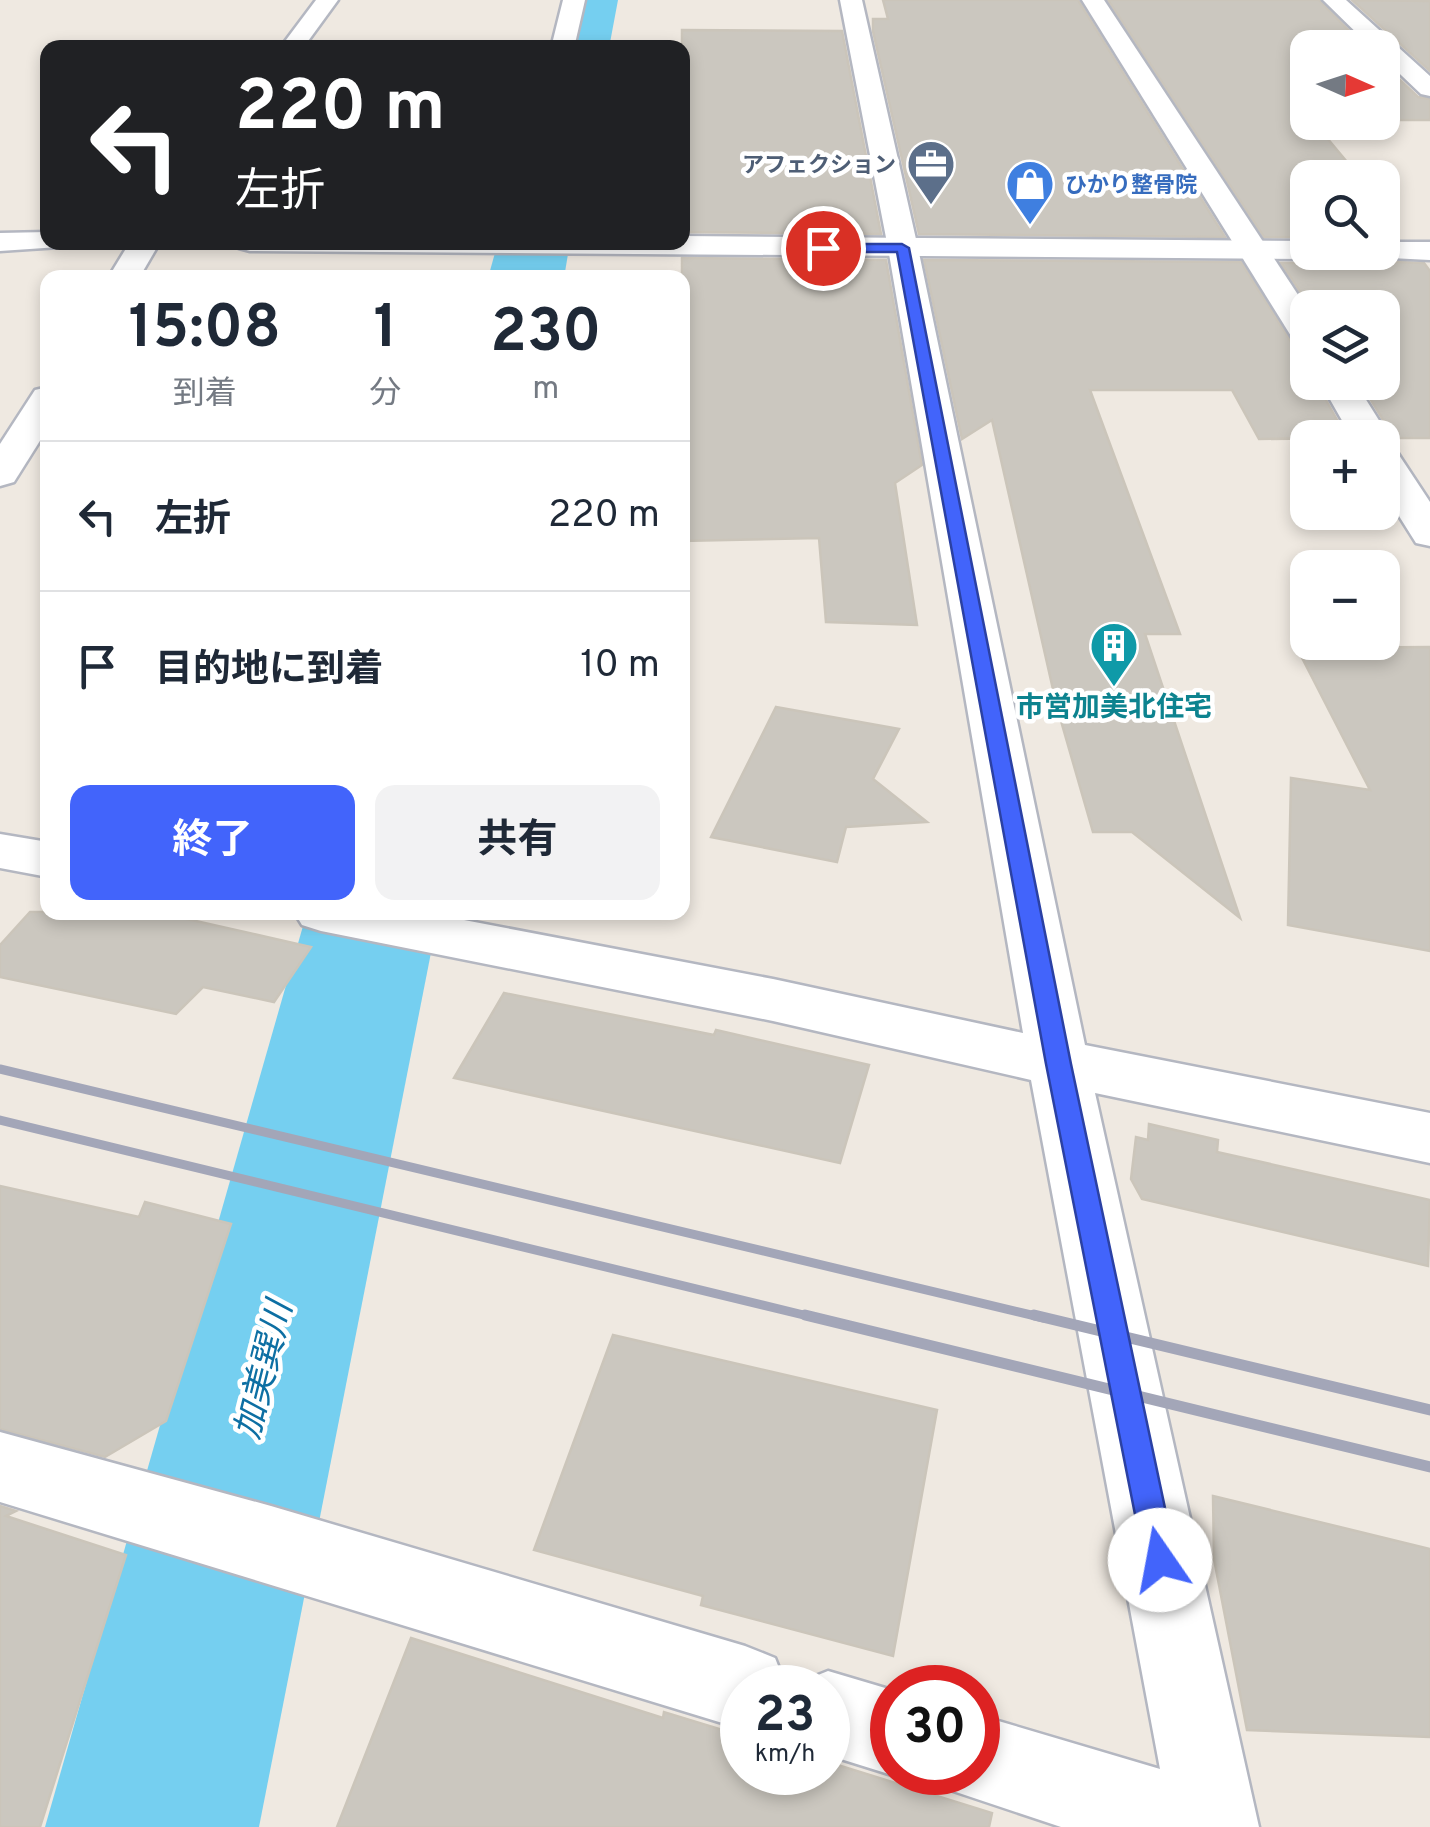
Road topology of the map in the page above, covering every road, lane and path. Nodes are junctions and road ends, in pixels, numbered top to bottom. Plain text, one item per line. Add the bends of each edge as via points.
1 (327, 0) edge
2 (574, 0) edge
3 (851, 0) edge
4 (1093, 0) edge
5 (1334, 0) edge
6 (298, 40) edge
7 (564, 40) edge
8 (1430, 89) edge
9 (0, 242) edge
10 (40, 242) edge
11 (690, 247) edge
12 (902, 248) junction
13 (1254, 249) junction
14 (1290, 250) edge
15 (1400, 251) edge
16 (1430, 251) edge
17 (1290, 307) edge
18 (40, 411) edge
19 (0, 474) edge
20 (1400, 486) edge
21 (1430, 534) edge
22 (0, 851) edge
23 (40, 858) edge
24 (353, 920) edge
25 (1058, 1064) junction
26 (1430, 1138) edge
27 (0, 1467) edge
28 (720, 1680) edge
29 (1000, 1765) edge
30 (1204, 1827) edge
31 (1215, 1827) edge

1 - 6 street
2 - 7 street
3 - 12 street
4 - 13 street
5 - 8 street
9 - 10 street
11 - 12 street
12 - 13 street
12 - 25 street
13 - 14 street
13 - 17 street
15 - 16 street
18 - 19 street
20 - 21 street
22 - 23 street
24 - 25 street via 773,1000
25 - 26 street
25 - 31 street
27 - 28 street
29 - 30 street

